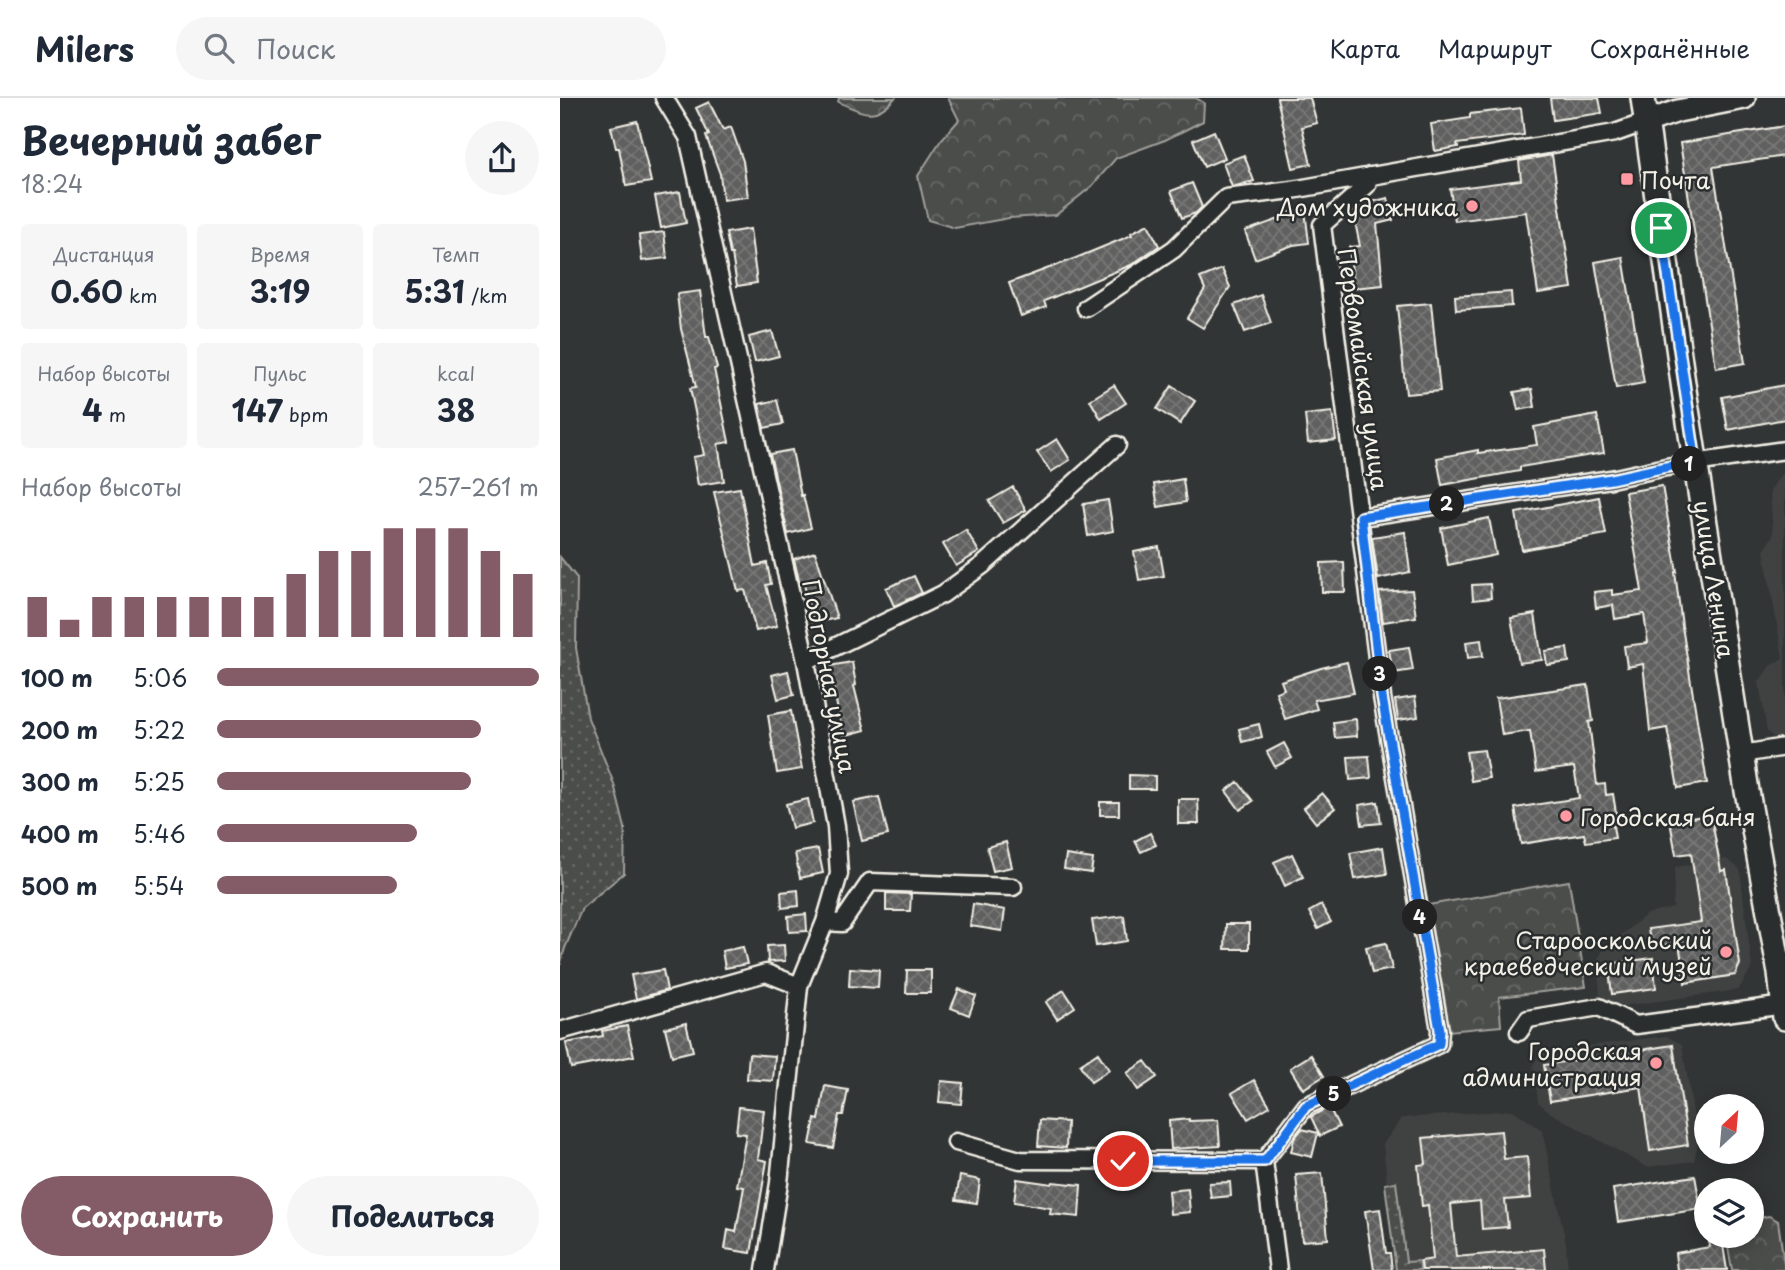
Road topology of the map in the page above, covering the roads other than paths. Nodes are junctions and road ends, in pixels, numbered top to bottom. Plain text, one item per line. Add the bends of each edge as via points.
1 (664, 98) edge
2 (1643, 98) edge
3 (1744, 98) edge
4 (1646, 122) junction
5 (1369, 176) junction
6 (1086, 308) dead end
7 (1117, 446) dead end
8 (1785, 450) edge
9 (1696, 463) junction
10 (1361, 517) junction
11 (806, 661) junction
12 (1785, 747) edge
13 (1742, 754) junction
14 (1013, 887) dead end
15 (825, 922) junction
16 (799, 986) junction
17 (1784, 1009) edge
18 (560, 1031) edge
19 (1519, 1032) dead end
20 (956, 1142) dead end
21 (1265, 1161) junction
22 (765, 1270) edge
23 (1278, 1270) edge

1 - 11 street, Подгорная улица via 688,137
2 - 4 main road, улица Ленина
3 - 4 street
4 - 5 street via 1615,133
4 - 9 main road, улица Ленина
5 - 6 street via 1226,198 1174,249
5 - 10 street, Первомайская улица via 1367,185 1322,225
7 - 11 street via 983,565 943,594
8 - 9 street
9 - 10 street
9 - 13 main road, улица Ленина
10 - 21 street, Первомайская улица via 1382,697 1439,1044 1306,1106
11 - 15 street, Подгорная улица via 839,874
12 - 13 street
13 - 17 main road, улица Ленина
14 - 15 street via 870,882 842,923
15 - 16 street, Подгорная улица
16 - 18 street via 766,973
16 - 22 street, Подгорная улица via 779,1183
17 - 19 street via 1636,1025 1599,1007 1528,1019
20 - 21 street via 1020,1160
21 - 23 street

